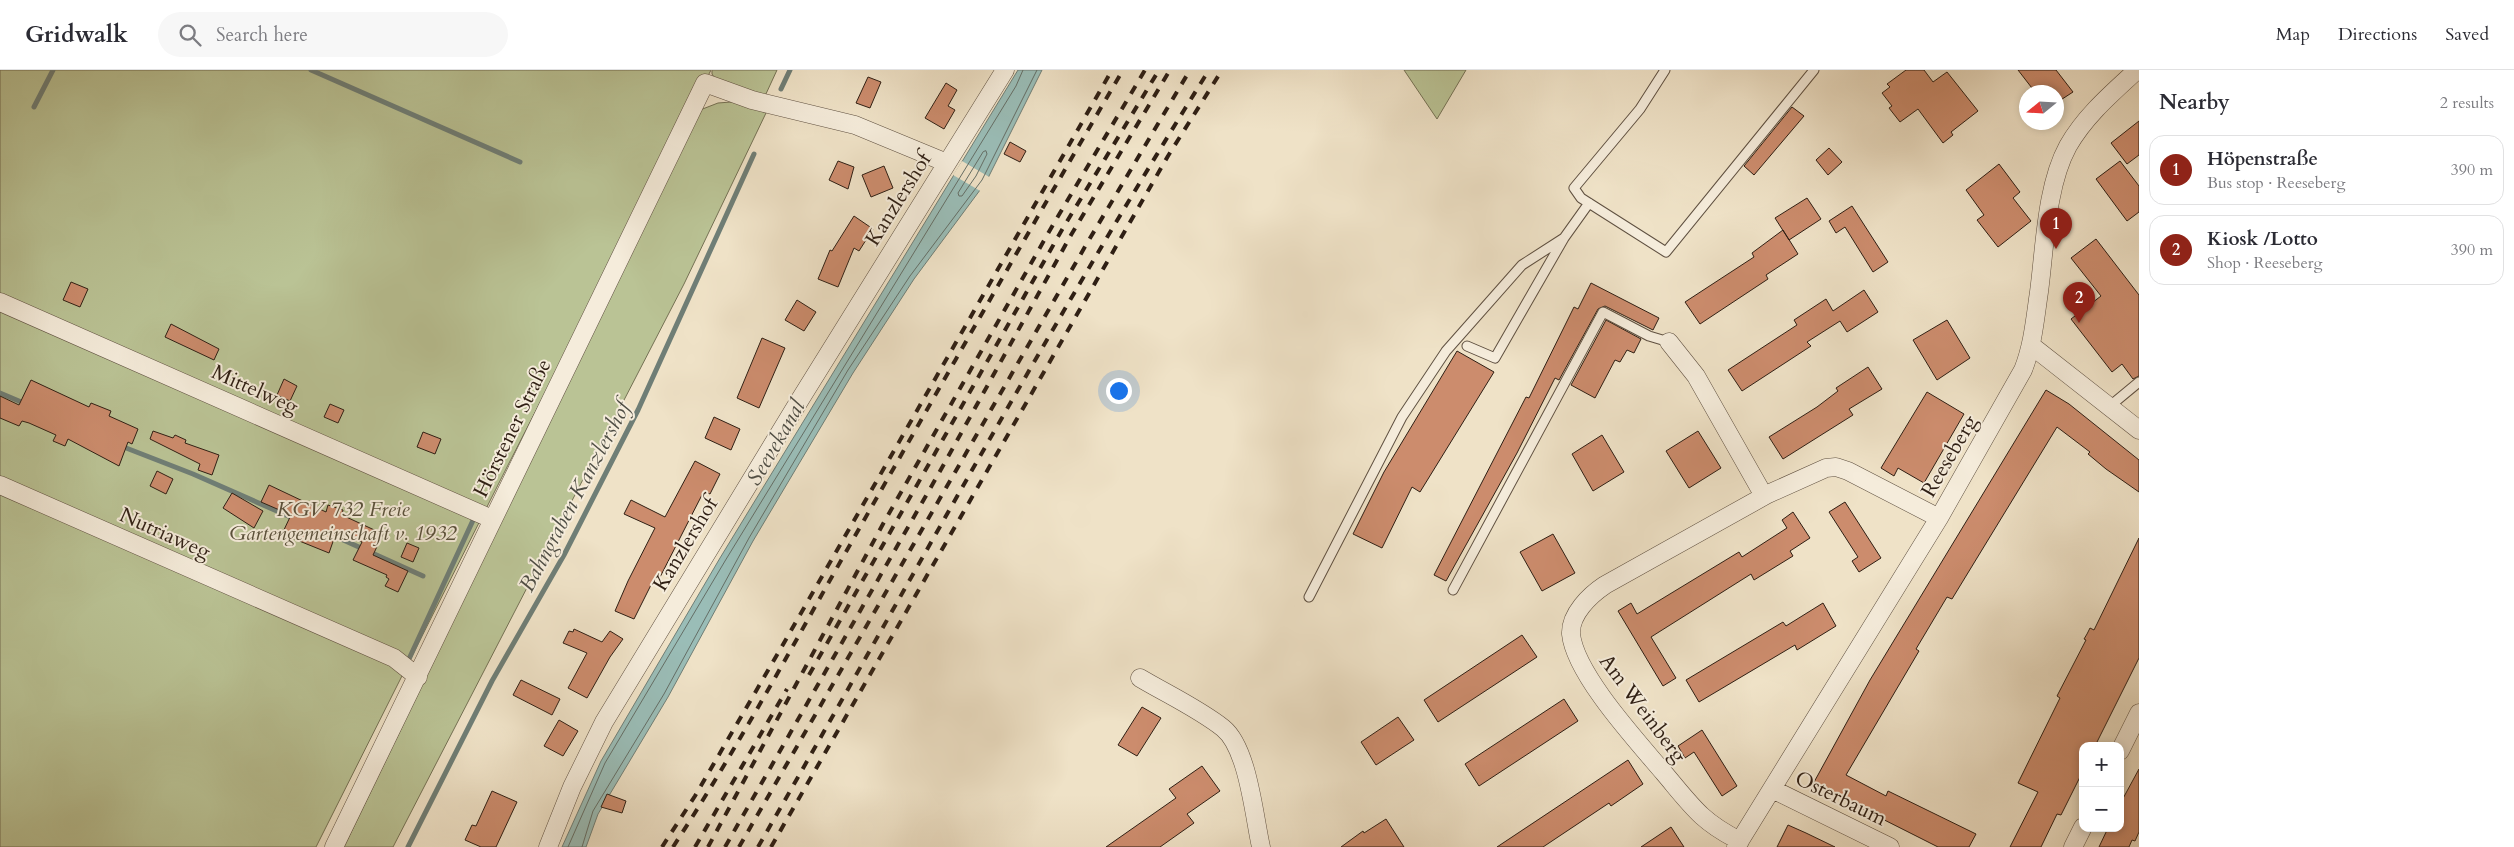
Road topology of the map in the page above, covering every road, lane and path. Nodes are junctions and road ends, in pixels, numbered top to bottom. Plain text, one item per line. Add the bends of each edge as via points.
1 (1005, 70) edge
2 (1665, 70) edge
3 (1814, 70) edge
4 (2138, 70) edge
5 (947, 164) junction
6 (1590, 203) junction
7 (1564, 238) junction
8 (0, 302) edge
9 (1669, 342) joint
10 (1467, 346) dead end
11 (2032, 346) junction
12 (2139, 382) edge
13 (2110, 406) junction
14 (2139, 430) edge
15 (0, 484) edge
16 (1764, 496) junction
17 (1939, 518) junction
18 (492, 519) junction
19 (1453, 590) dead end
20 (1310, 597) dead end
21 (408, 669) junction
22 (1140, 678) dead end
23 (2139, 713) edge
24 (2124, 743) edge
25 (1772, 789) junction
26 (2080, 832) edge
27 (1738, 844) edge
28 (334, 847) edge
29 (548, 847) edge
30 (1260, 847) edge
31 (1890, 847) edge
32 (2073, 847) edge

1 - 5 street, Kanzlershof
2 - 6 lane via 1640,109 1574,188 1581,198
3 - 6 lane via 1666,252
4 - 11 street, Reeseberg via 2083,124 2067,148 2060,166 2048,222
5 - 18 street, Hörstener Straße via 855,125 752,100 705,83
5 - 29 street, Kanzlershof via 604,722
6 - 7 lane
7 - 10 lane via 1495,358
7 - 20 lane via 1522,265 1446,351 1402,417
8 - 18 street, Mittelweg
9 - 16 street via 1696,376
9 - 19 lane via 1649,336 1603,312
11 - 13 street
11 - 17 street, Reeseberg via 2024,370
12 - 13 lane
13 - 14 street
15 - 21 street, Nutriaweg
16 - 17 street, Am Weinberg via 1817,470 1836,467
16 - 27 street, Am Weinberg via 1593,594 1582,605 1571,632 1575,651 1590,679 1640,744 1700,815
17 - 25 street, Reeseberg
18 - 21 street, Hörstener Straße
21 - 28 street, Hörstener Straße
22 - 30 street via 1224,729 1239,752 1246,772
23 - 24 street
25 - 27 street, Reeseberg
25 - 31 street, Osterbaum
26 - 32 street

